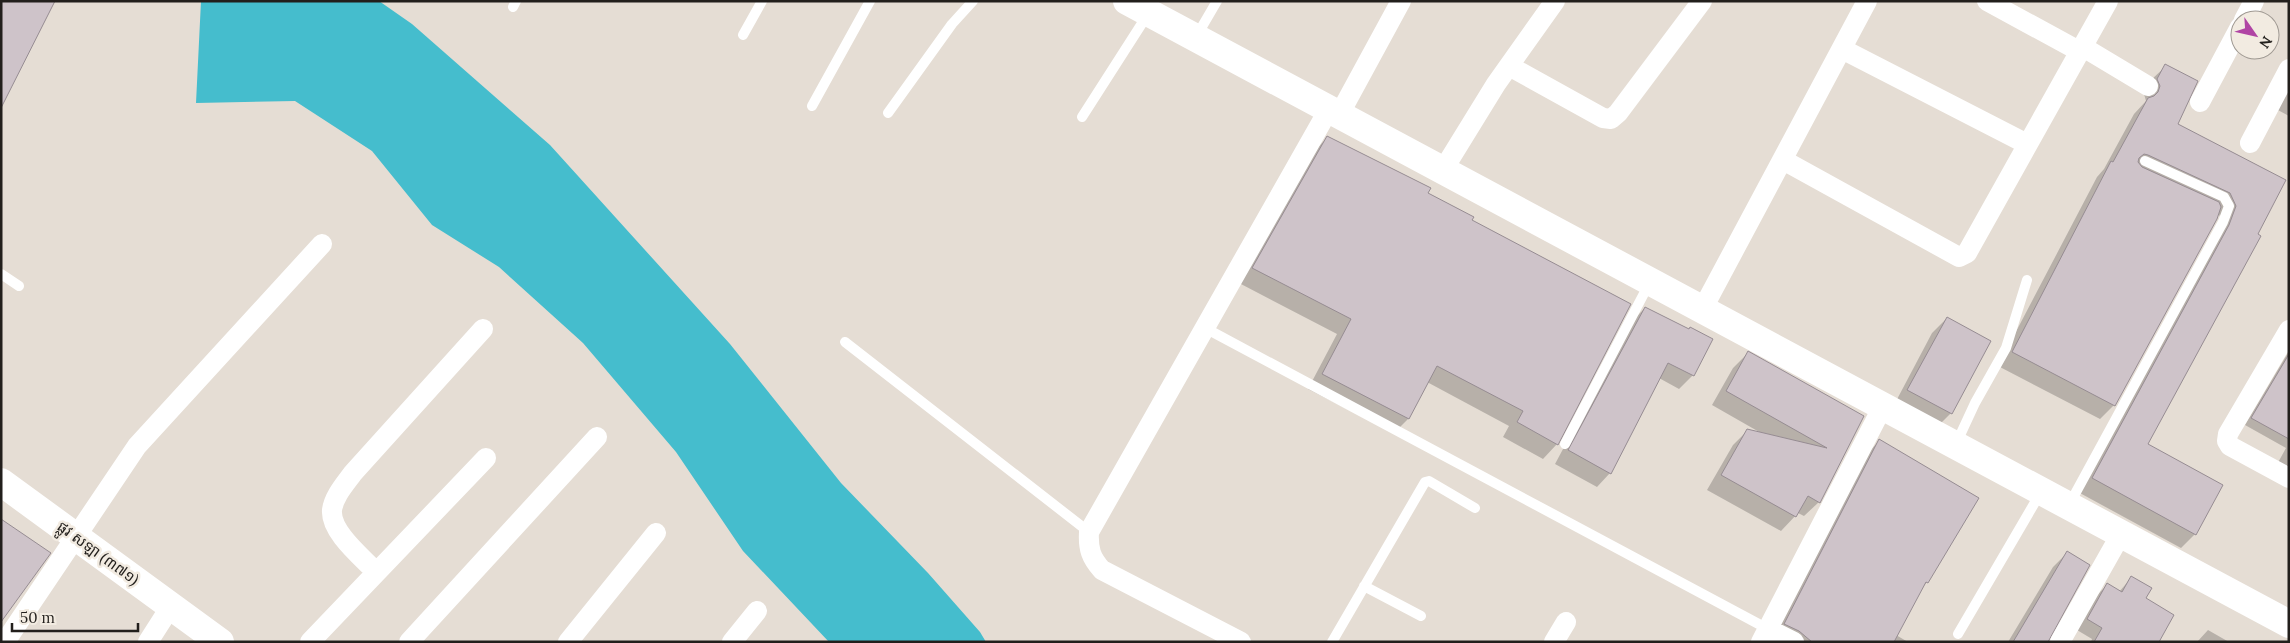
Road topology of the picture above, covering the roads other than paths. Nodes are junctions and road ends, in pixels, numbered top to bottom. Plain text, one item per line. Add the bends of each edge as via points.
1 (762, 1) edge
2 (870, 1) edge
3 (973, 1) edge
4 (1217, 1) edge
5 (1401, 1) edge
6 (1555, 1) edge
7 (1702, 1) edge
8 (1867, 1) edge
9 (1987, 1) edge
10 (2108, 1) edge
11 (1138, 7) edge
12 (743, 35) dead end
13 (1196, 38) junction
14 (2230, 46) edge
15 (1842, 49) junction
16 (2081, 49) junction
17 (1509, 66) junction
18 (2289, 69) edge
19 (2148, 86) dead end
20 (2200, 102) dead end
21 (812, 106) dead end
22 (1334, 112) junction
23 (888, 113) dead end
24 (1082, 117) dead end
25 (2027, 144) junction
26 (2250, 144) dead end
27 (1782, 160) junction
28 (2144, 161) dead end
29 (1443, 170) junction
30 (322, 244) dead end
31 (1, 274) edge
32 (2027, 280) dead end
33 (1650, 281) junction
34 (19, 286) dead end
35 (1702, 310) junction
36 (1205, 328) junction
37 (483, 329) dead end
38 (2289, 330) edge
39 (845, 342) dead end
40 (1883, 406) junction
41 (597, 437) dead end
42 (1565, 444) dead end
43 (1956, 446) junction
44 (486, 458) dead end
45 (2289, 478) edge
46 (1, 482) edge
47 (2041, 491) junction
48 (2068, 506) junction
49 (1475, 508) dead end
50 (1089, 532) junction
51 (656, 534) dead end
52 (2122, 534) junction
53 (76, 536) junction
54 (376, 572) junction
55 (1364, 586) junction
56 (171, 606) junction
57 (756, 611) dead end
58 (1421, 616) dead end
59 (1566, 622) dead end
60 (2289, 624) edge
61 (1958, 634) dead end
62 (1765, 635) edge
63 (5, 642) edge
64 (148, 642) edge
65 (220, 642) edge
66 (310, 642) edge
67 (409, 642) edge
68 (568, 642) edge
69 (732, 642) edge
70 (1240, 642) edge
71 (1332, 642) edge
72 (1554, 642) edge
73 (1794, 642) edge
74 (2060, 642) edge

1 - 12 lane
2 - 21 lane
3 - 23 lane via 952,24
4 - 13 lane
5 - 22 street
6 - 17 street
7 - 17 street via 1611,119 1603,118
8 - 15 street
9 - 16 street
10 - 16 street
11 - 13 street
11 - 24 lane
13 - 22 street
14 - 20 street
15 - 25 street
15 - 27 street
16 - 19 street
16 - 25 street
17 - 29 street
18 - 26 street
22 - 29 street
22 - 36 street
25 - 27 street via 1967,253 1959,256
27 - 35 street
28 - 48 lane via 2224,196 2228,206 2223,222
29 - 33 street
30 - 53 street via 137,446
31 - 34 lane
32 - 43 lane via 2006,348
33 - 35 street
33 - 42 lane
35 - 40 street
36 - 50 street
36 - 62 lane
37 - 54 street via 353,473 338,494 332,510 334,525
38 - 45 street via 2228,434 2227,441 2230,446
39 - 50 lane
40 - 43 street
40 - 62 street
41 - 67 street
43 - 47 street
44 - 54 street
46 - 53 street, ផ្លូវ សឡា (៣៧១)
47 - 48 street
47 - 61 lane
48 - 52 street
49 - 55 lane via 1430,481 1424,482
50 - 70 street via 1092,559 1102,570
51 - 68 street
52 - 60 street
52 - 74 street
53 - 56 street, ផ្លូវ សឡា (៣៧១)
53 - 63 street
54 - 66 street
55 - 58 lane
55 - 71 lane
56 - 64 street
56 - 65 street, ផ្លូវ សឡា (៣៧១)
57 - 69 street
59 - 72 street
62 - 73 street

